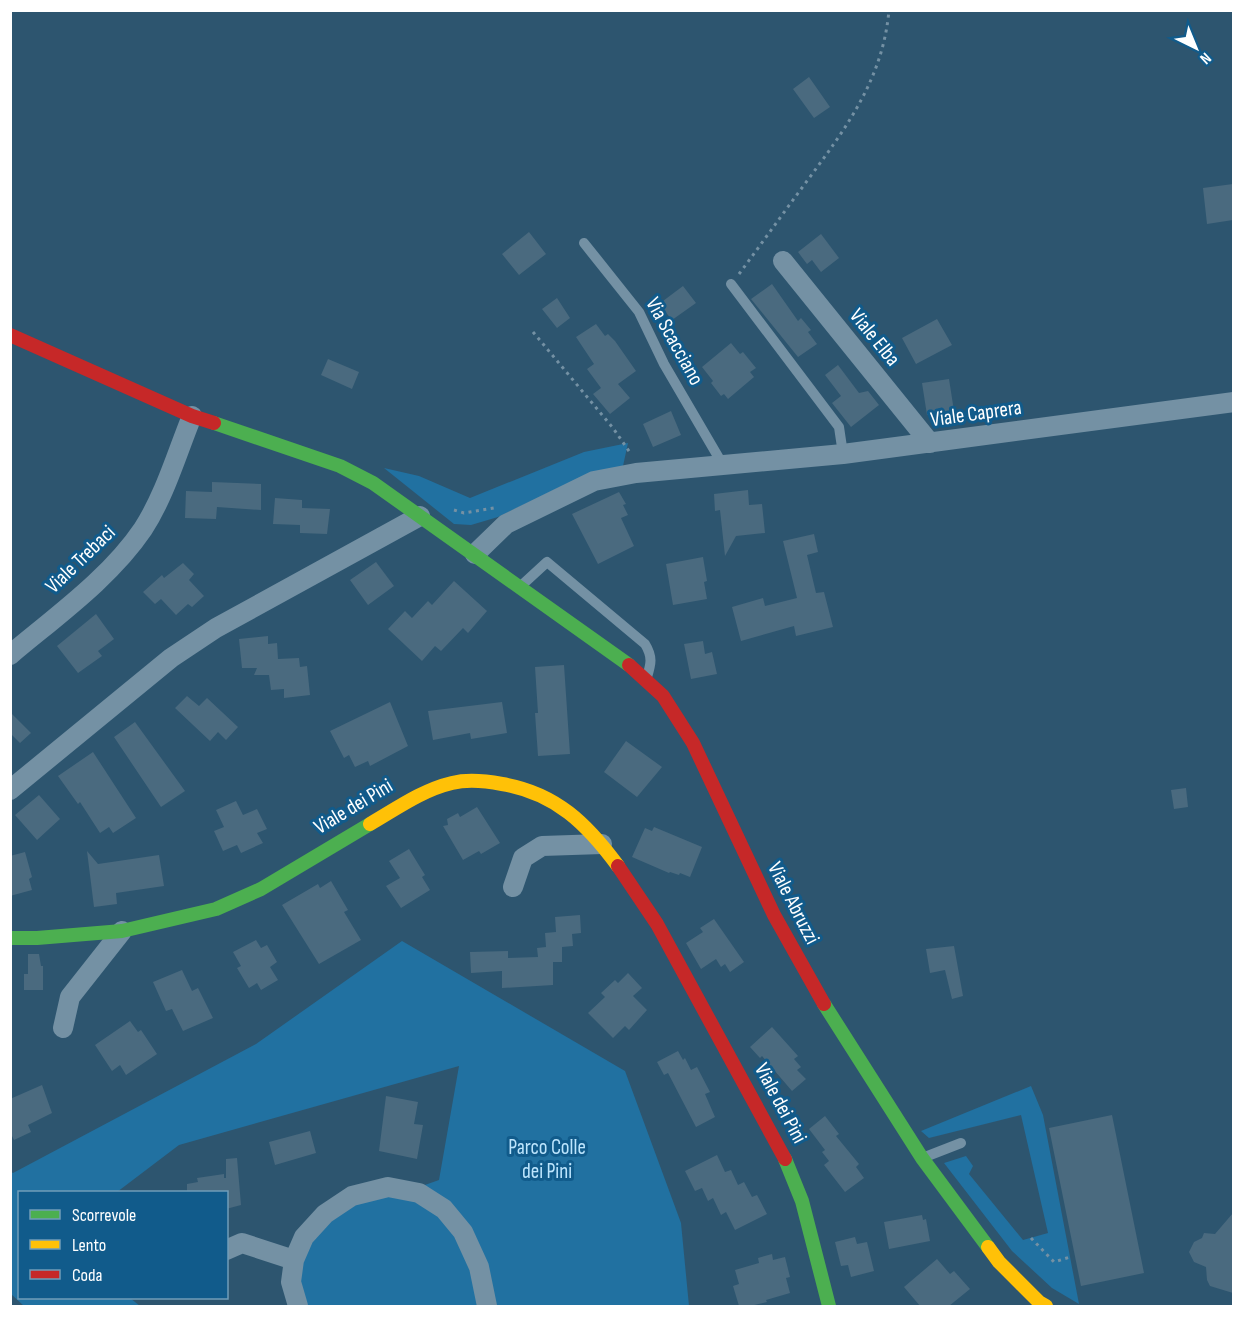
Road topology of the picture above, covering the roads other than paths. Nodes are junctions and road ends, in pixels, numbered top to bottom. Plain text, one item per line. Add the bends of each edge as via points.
1 (584, 243) dead end
2 (783, 261) dead end
3 (731, 284) road end
4 (10, 335) edge
5 (1233, 402) edge
6 (192, 416) junction
7 (930, 443) junction
8 (843, 454) junction
9 (723, 465) junction
10 (420, 516) junction
11 (474, 554) junction
12 (520, 586) junction
13 (10, 655) edge
14 (646, 680) junction
15 (10, 790) edge
16 (602, 844) junction
17 (513, 887) dead end
18 (122, 931) junction
19 (10, 938) edge
20 (63, 1028) dead end
21 (961, 1143) dead end
22 (922, 1158) junction
23 (228, 1249) edge
24 (294, 1260) junction
25 (298, 1306) edge
26 (488, 1306) edge
27 (829, 1306) edge
28 (1046, 1306) edge

1 - 9 lane, Via Scacciano via 639,312 664,364
2 - 7 street, Viale Elba
3 - 8 lane via 839,427
4 - 6 street, Viale Abruzzi
5 - 7 street, Viale Caprera
6 - 10 street, Viale Abruzzi via 340,466 373,483
6 - 13 street, Viale Trebaci via 159,498 126,552
7 - 8 street, Viale Caprera
8 - 9 street, Viale Caprera
9 - 11 street, Viale Caprera via 636,468 594,481 506,524
10 - 11 street, Viale Abruzzi
10 - 15 street via 216,628 171,658
11 - 12 street, Viale Abruzzi
12 - 14 street, Viale Abruzzi via 622,658
12 - 14 lane via 547,562 645,644 652,662
14 - 22 street, Viale Abruzzi via 663,696 693,743 774,915 811,982
16 - 17 street via 542,846 523,858
16 - 18 street, Viale dei Pini via 576,817 548,798 520,787 452,783 418,796 261,889 216,909
16 - 27 street, Viale dei Pini via 657,924 786,1161 802,1201
18 - 19 street, Viale dei Pini
18 - 20 street via 70,997
21 - 22 lane
22 - 28 street, Viale Abruzzi via 999,1262
23 - 24 street via 242,1243
24 - 25 street via 291,1282
24 - 26 street via 304,1237 325,1214 352,1196 388,1188 419,1193 444,1209 463,1232 479,1267

